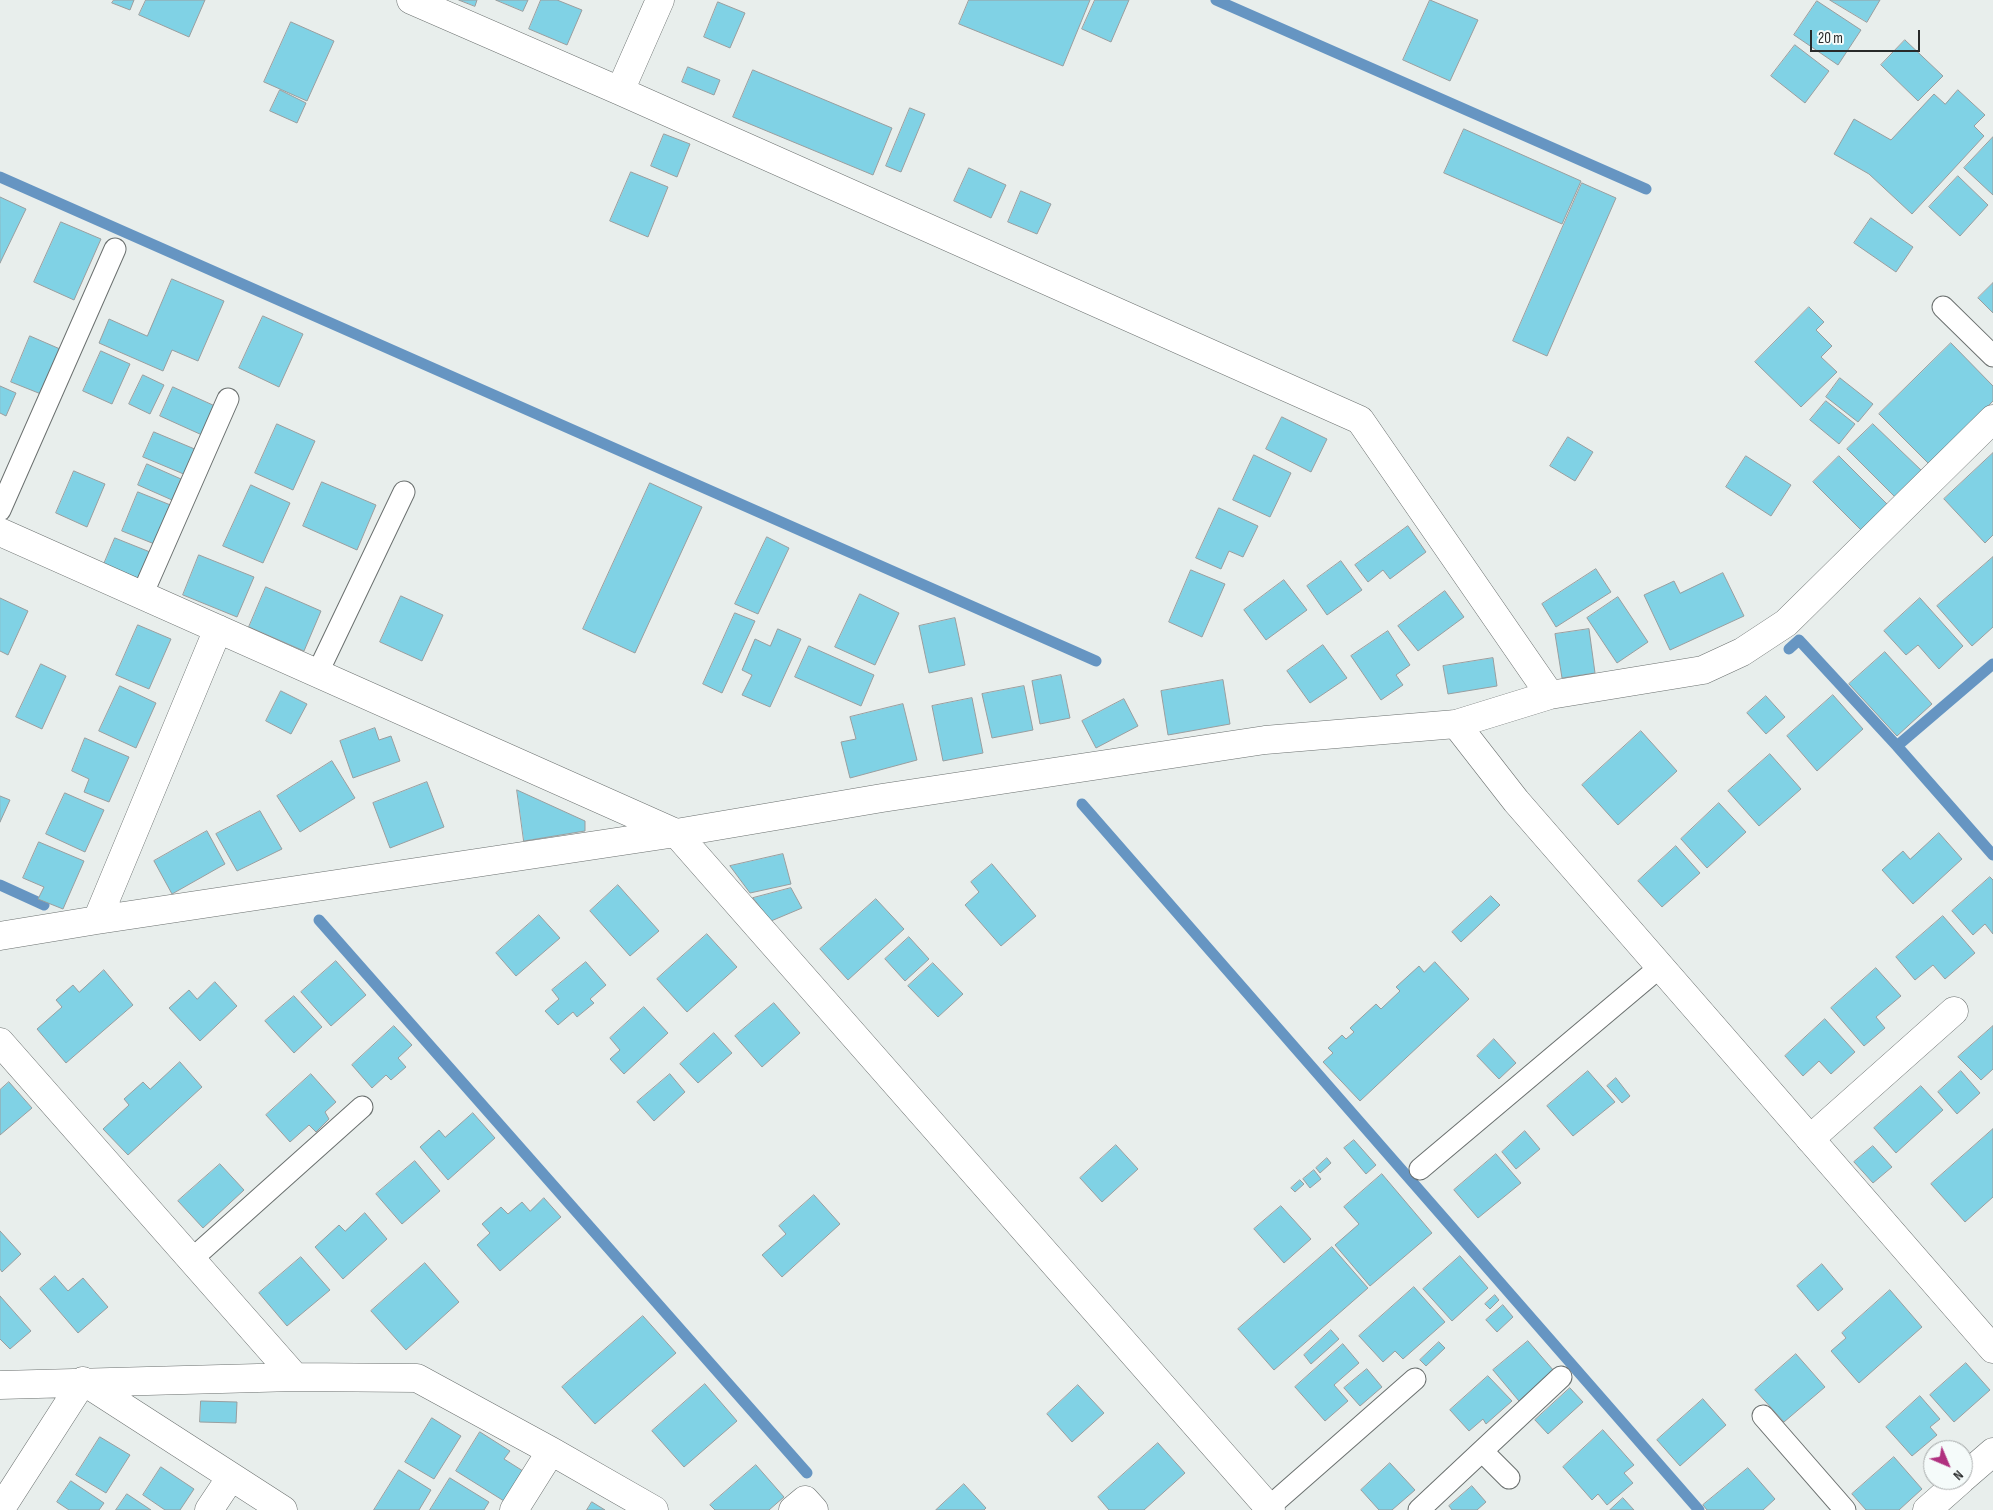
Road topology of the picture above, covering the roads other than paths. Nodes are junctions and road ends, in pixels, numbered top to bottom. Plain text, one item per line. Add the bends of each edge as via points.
1 (411, 0) edge
2 (660, 0) edge
3 (620, 91) junction
4 (115, 249) dead end
5 (1943, 307) dead end
6 (1993, 356) edge
7 (228, 399) dead end
8 (1993, 419) edge
9 (404, 492) dead end
10 (0, 510) edge
11 (0, 532) edge
12 (142, 595) junction
13 (218, 629) junction
14 (318, 674) junction
15 (1550, 695) junction
16 (1456, 724) junction
17 (676, 833) junction
18 (97, 920) junction
19 (0, 936) edge
20 (1660, 967) junction
21 (1954, 1011) dead end
22 (0, 1042) edge
23 (362, 1106) dead end
24 (1810, 1139) junction
25 (1420, 1169) dead end
26 (192, 1259) junction
27 (1993, 1349) edge
28 (295, 1377) junction
29 (1561, 1378) dead end
30 (1415, 1379) dead end
31 (83, 1382) junction
32 (0, 1385) edge
33 (1764, 1416) dead end
34 (551, 1451) junction
35 (1482, 1451) junction
36 (1993, 1452) edge
37 (1973, 1469) edge
38 (231, 1477) junction
39 (1509, 1478) dead end
40 (1949, 1490) edge
41 (1270, 1509) edge
42 (0, 1510) edge
43 (209, 1510) edge
44 (282, 1510) edge
45 (514, 1510) edge
46 (654, 1510) edge
47 (794, 1510) edge
48 (814, 1510) edge
49 (1419, 1510) edge
50 (1845, 1510) edge
51 (1926, 1510) edge

1 - 3 street
2 - 3 street
3 - 15 street via 1360,420
4 - 10 lane
5 - 6 lane
7 - 12 lane
8 - 15 street via 1786,623 1742,652 1703,670
9 - 14 lane
11 - 12 street
12 - 13 street
13 - 14 street
13 - 18 street
14 - 17 street
15 - 16 street
16 - 17 street via 1264,740
16 - 20 street via 1516,801
17 - 18 street
17 - 41 street
18 - 19 street
20 - 24 street
20 - 25 lane
21 - 24 street
22 - 26 street
23 - 26 lane
24 - 27 street
26 - 28 street
28 - 31 street
28 - 34 street via 417,1378
29 - 35 lane
30 - 41 lane
31 - 32 street
31 - 38 street
31 - 42 street
33 - 50 lane
34 - 45 street
34 - 46 street
35 - 39 lane
35 - 49 lane
36 - 37 street
38 - 43 street
38 - 44 street
40 - 51 street
47 - 48 street via 805,1500

